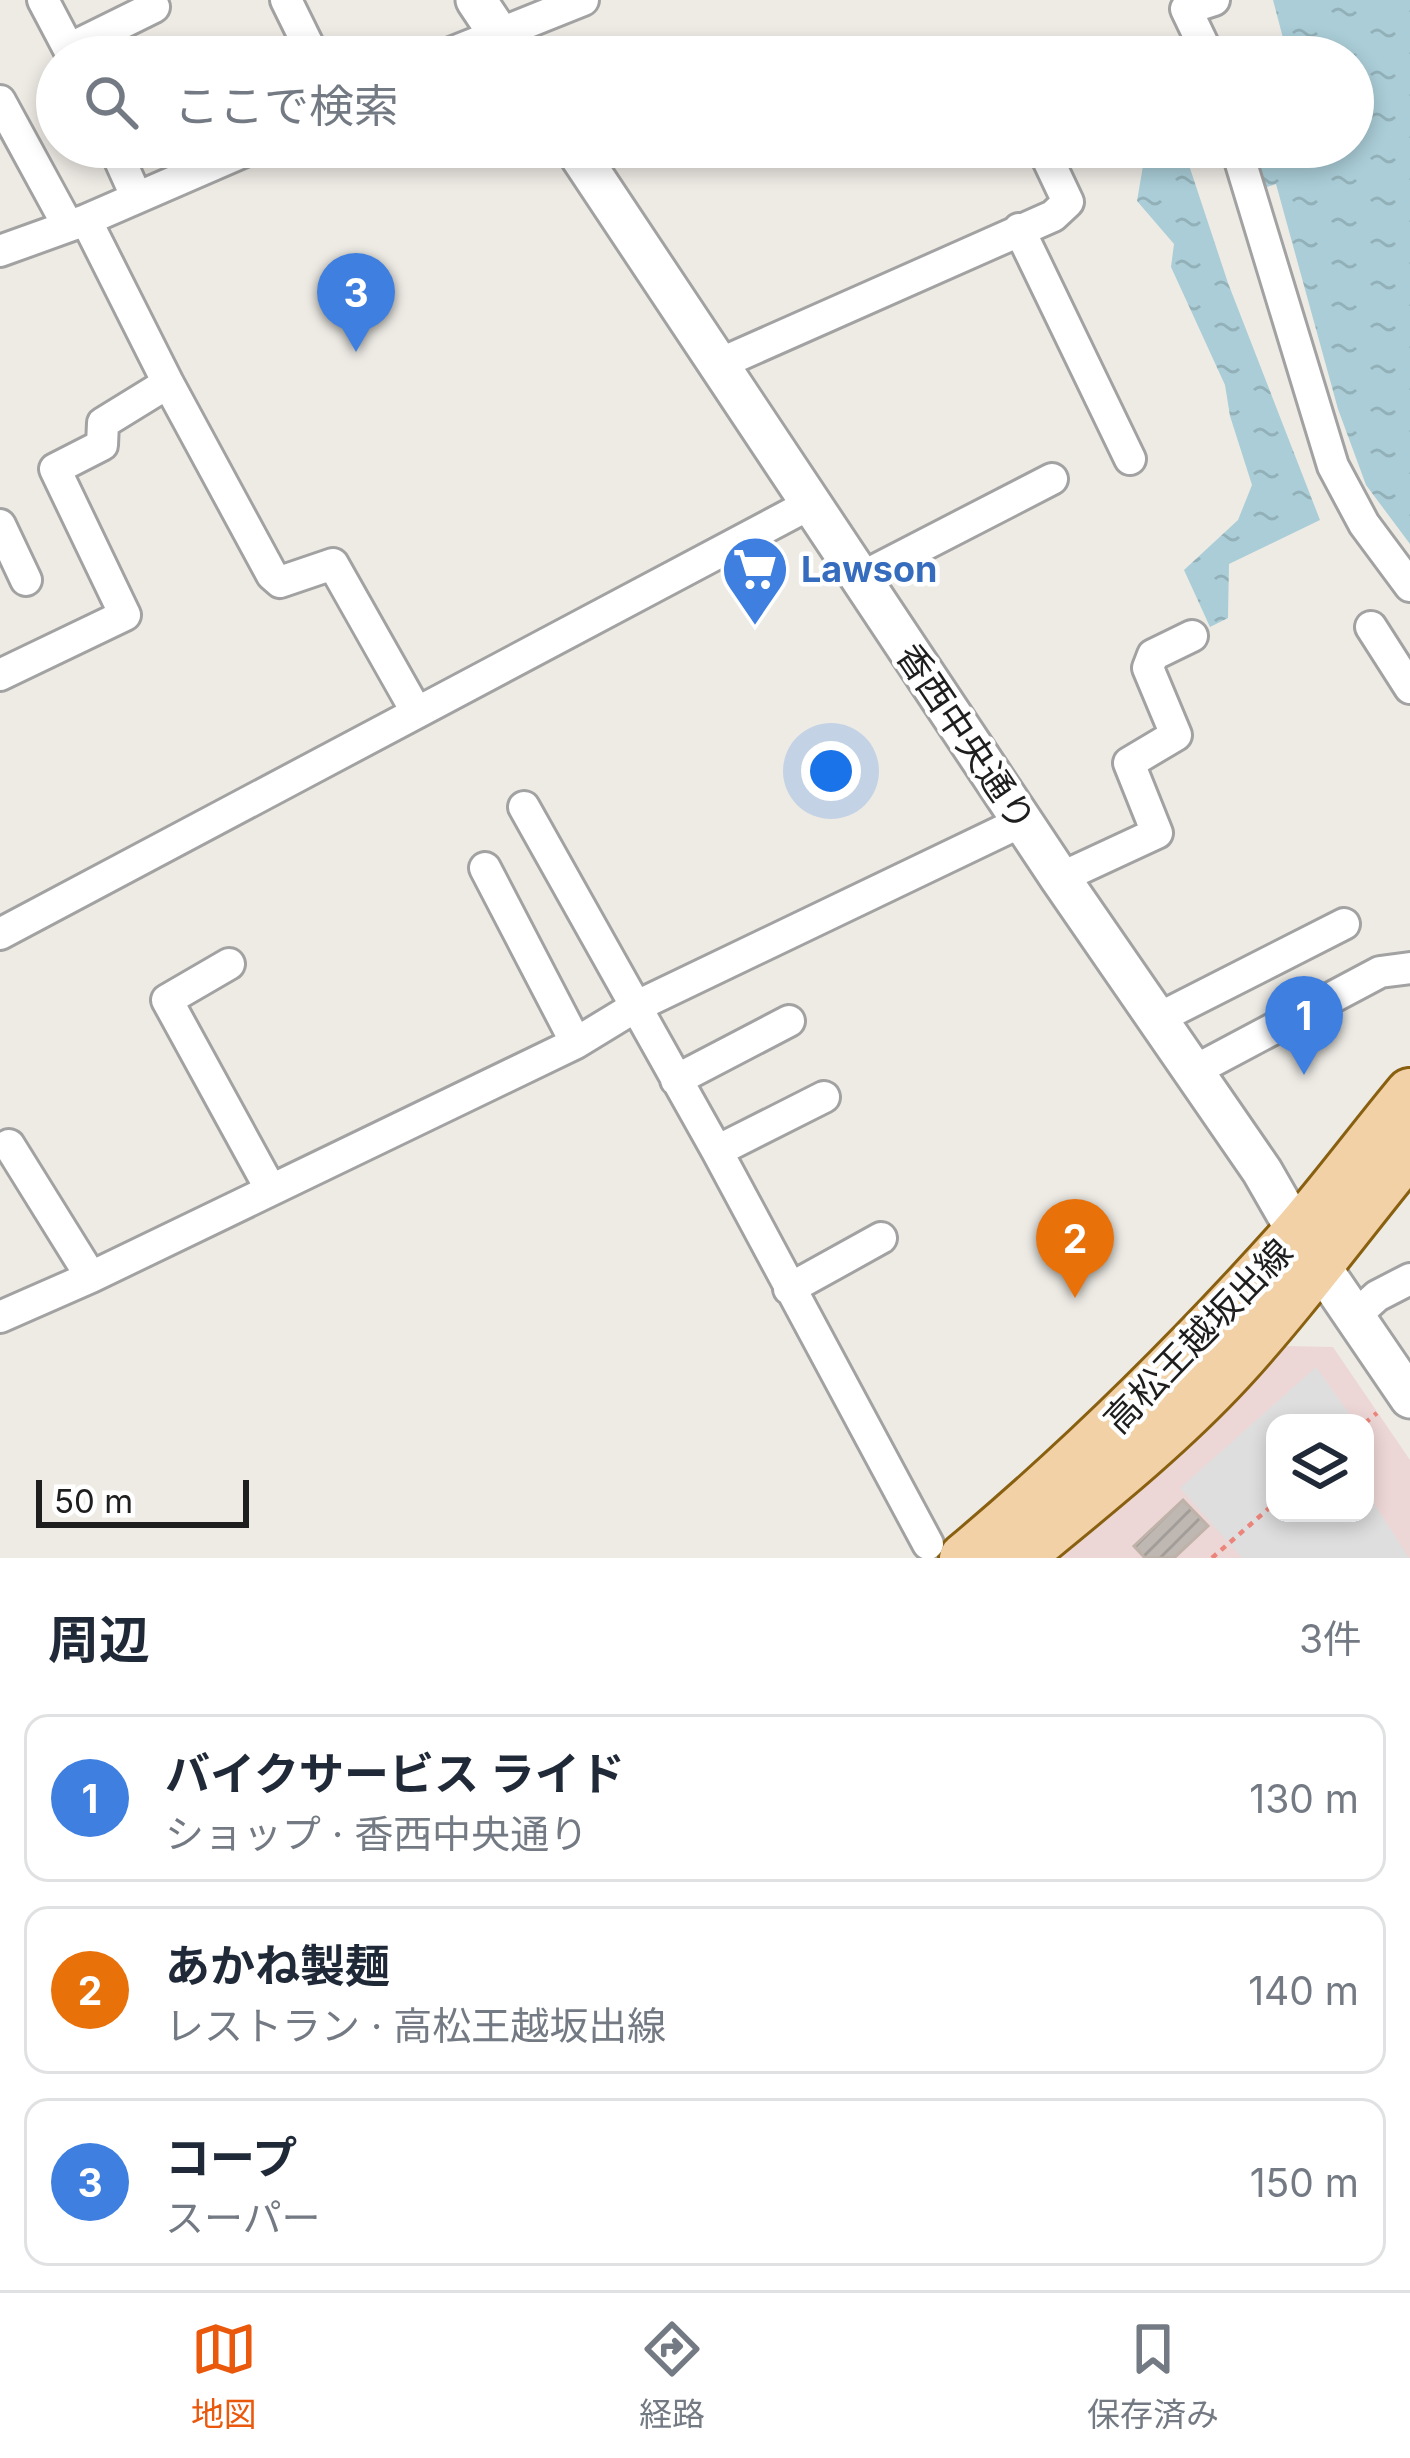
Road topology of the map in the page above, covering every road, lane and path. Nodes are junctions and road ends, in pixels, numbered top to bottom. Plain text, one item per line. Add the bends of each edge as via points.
1 (43, 0) edge
2 (286, 0) edge
3 (583, 0) edge
4 (1194, 3) edge
5 (154, 7) dead end
6 (495, 20) edge
7 (62, 36) edge
8 (102, 36) edge
9 (304, 36) edge
10 (1203, 36) edge
11 (0, 101) edge
12 (36, 158) edge
13 (42, 168) edge
14 (123, 168) edge
15 (203, 168) edge
16 (588, 168) edge
17 (1052, 168) edge
18 (1243, 168) edge
19 (136, 196) junction
20 (76, 222) junction
21 (1019, 229) junction
22 (0, 251) edge
23 (719, 364) junction
24 (168, 383) junction
25 (1130, 459) dead end
26 (1052, 479) dead end
27 (810, 504) junction
28 (0, 525) edge
29 (860, 578) junction
30 (26, 580) dead end
31 (1410, 586) edge
32 (1371, 627) dead end
33 (1192, 636) dead end
34 (0, 675) edge
35 (1410, 688) edge
36 (416, 711) junction
37 (524, 807) dead end
38 (1023, 820) junction
39 (485, 868) dead end
40 (1060, 878) junction
41 (1344, 924) dead end
42 (0, 934) edge
43 (230, 964) dead end
44 (1410, 968) edge
45 (635, 1007) junction
46 (1157, 1019) junction
47 (789, 1022) dead end
48 (576, 1042) junction
49 (1192, 1072) junction
50 (676, 1080) junction
51 (1410, 1093) edge
52 (824, 1096) dead end
53 (15, 1142) edge
54 (1410, 1150) edge
55 (716, 1151) junction
56 (271, 1190) junction
57 (881, 1238) dead end
58 (1309, 1248) junction
59 (91, 1277) junction
60 (1410, 1279) edge
61 (789, 1288) junction
62 (1355, 1316) junction
63 (0, 1317) edge
64 (1398, 1402) edge
65 (1266, 1511) edge
66 (965, 1553) edge
67 (1212, 1558) edge

1 - 7 street
2 - 9 street
3 - 6 street
4 - 10 street
5 - 8 street
11 - 12 street
13 - 20 street
14 - 19 street
15 - 19 street
16 - 23 street, 香西中央通り
17 - 21 street via 1068,202
18 - 31 street via 1333,466
19 - 20 street
20 - 22 street
20 - 24 street
21 - 23 street
21 - 25 street
23 - 27 street, 香西中央通り
24 - 34 street via 103,423 102,445 55,469 124,615
24 - 36 street via 272,575 280,582 333,564
26 - 29 street
27 - 29 street, 香西中央通り
27 - 36 street
28 - 30 street
29 - 38 street, 香西中央通り
32 - 35 street
33 - 40 street via 1153,656 1148,668 1175,735 1129,763 1157,833
36 - 42 street
37 - 45 street
38 - 40 street, 香西中央通り
38 - 45 street
39 - 48 street
40 - 46 street, 香西中央通り
41 - 46 street
43 - 56 street via 167,1000
44 - 49 street via 1380,971
45 - 48 street
45 - 50 street
46 - 49 street, 香西中央通り
47 - 50 street
48 - 56 street
49 - 58 street, 香西中央通り
50 - 55 street
51 - 58 main road, 高松王越坂出線
52 - 55 street
53 - 59 street
54 - 58 main road, 高松王越坂出線
55 - 61 street
56 - 59 street
57 - 61 street
58 - 62 street, 香西中央通り
58 - 66 main road, 高松王越坂出線 via 1229,1370 1170,1429
59 - 63 street
60 - 62 street
61 - 66 street
62 - 64 street, 香西中央通り
65 - 67 path

